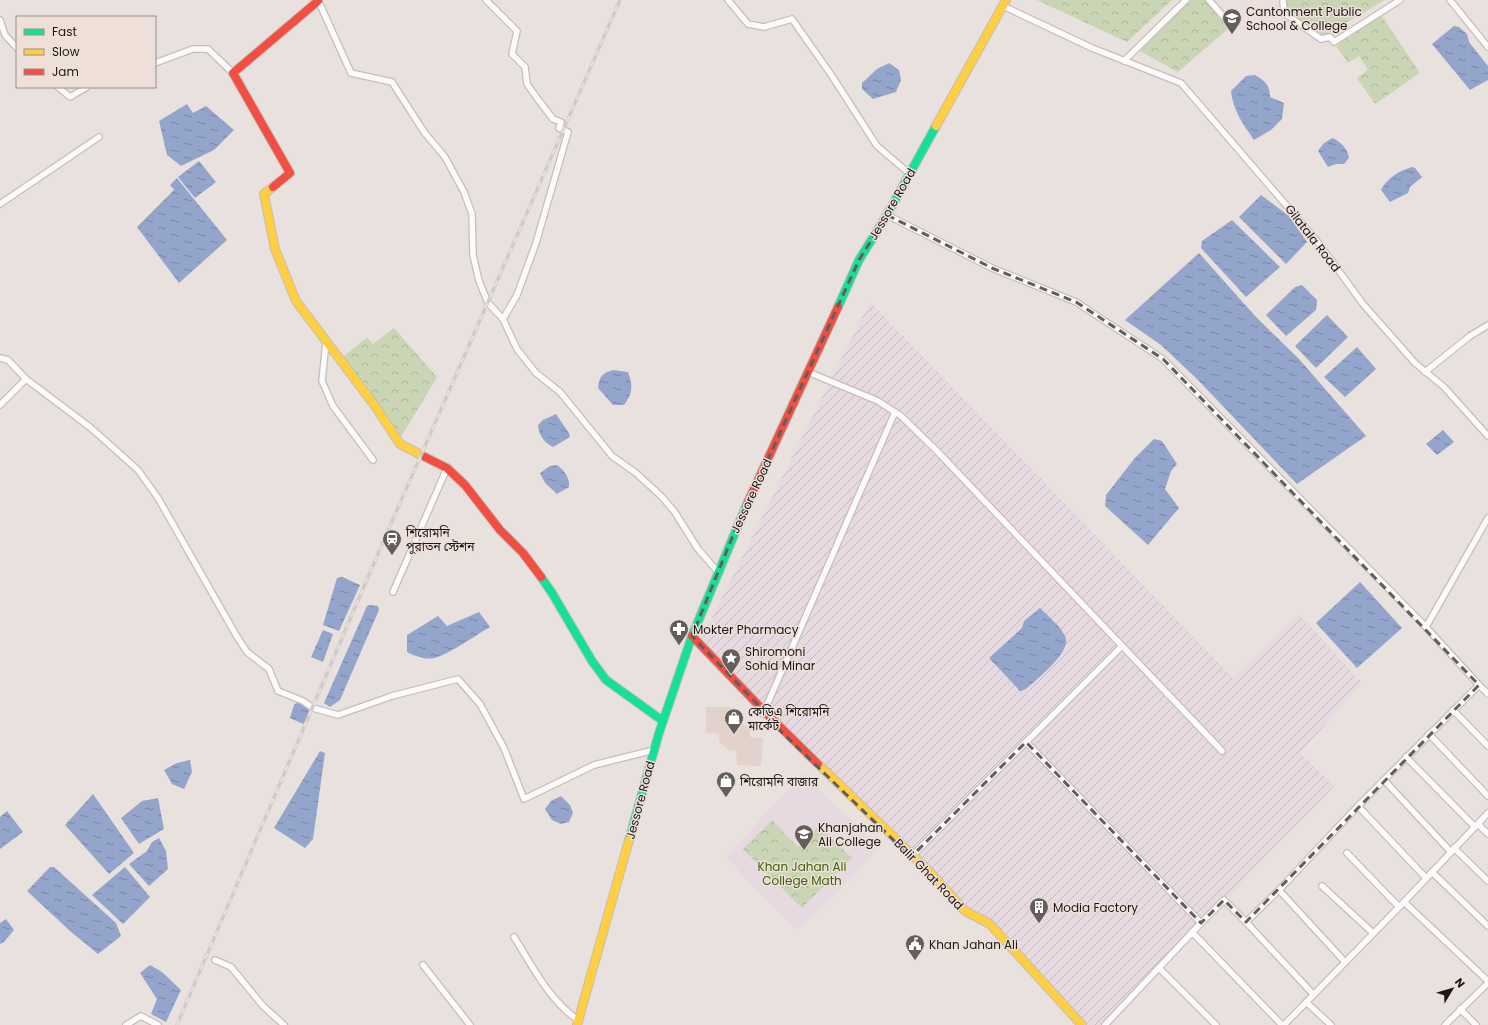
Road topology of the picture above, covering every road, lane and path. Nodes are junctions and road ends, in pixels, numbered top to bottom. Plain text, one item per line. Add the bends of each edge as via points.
1 (318, 0) edge
2 (486, 0) edge
3 (728, 0) edge
4 (1186, 0) edge
5 (1209, 0) edge
6 (1283, 0) edge
7 (1400, 0) edge
8 (1450, 0) edge
9 (1004, 3) edge
10 (0, 20) edge
11 (1229, 23) dead end
12 (16, 47) edge
13 (1488, 47) edge
14 (1124, 61) junction
15 (156, 62) edge
16 (233, 73) junction
17 (59, 88) edge
18 (85, 88) edge
19 (99, 137) dead end
20 (910, 174) junction
21 (0, 204) edge
22 (887, 215) junction
23 (503, 319) junction
24 (1488, 325) edge
25 (326, 342) junction
26 (0, 358) edge
27 (808, 372) junction
28 (1425, 372) junction
29 (26, 379) junction
30 (0, 405) edge
31 (895, 412) junction
32 (1488, 436) edge
33 (373, 460) dead end
34 (447, 468) junction
35 (1488, 518) edge
36 (718, 572) junction
37 (393, 592) dead end
38 (1426, 627) junction
39 (692, 637) junction
40 (1122, 646) junction
41 (1479, 685) junction
42 (1488, 694) edge
43 (1453, 710) junction
44 (764, 712) junction
45 (663, 721) junction
46 (1429, 734) junction
47 (1026, 742) junction
48 (1488, 746) edge
49 (654, 750) junction
50 (1222, 751) dead end
51 (1406, 757) junction
52 (1384, 780) junction
53 (1488, 796) edge
54 (1358, 806) junction
55 (1488, 813) edge
56 (1476, 825) junction
57 (1488, 834) edge
58 (1453, 850) junction
59 (1347, 853) dead end
60 (912, 856) junction
61 (1432, 872) junction
62 (1426, 878) junction
63 (1488, 881) edge
64 (1322, 886) dead end
65 (1279, 890) junction
66 (1404, 902) junction
67 (1399, 907) junction
68 (1246, 922) junction
69 (1201, 923) junction
70 (1488, 926) edge
71 (1192, 932) junction
72 (1373, 934) junction
73 (514, 937) dead end
74 (215, 960) dead end
75 (1345, 962) junction
76 (424, 965) dead end
77 (1158, 968) junction
78 (1488, 982) edge
79 (1314, 994) junction
80 (1306, 1002) junction
81 (1460, 1009) junction
82 (578, 1022) edge
83 (126, 1025) edge
84 (158, 1025) edge
85 (284, 1025) edge
86 (470, 1025) edge
87 (1078, 1025) edge
88 (1082, 1025) edge
89 (1105, 1025) edge
90 (1216, 1025) edge
91 (1282, 1025) edge
92 (1331, 1025) edge
93 (1446, 1025) edge
94 (1476, 1025) edge

1 - 16 main road
1 - 23 street via 351,73 392,82 424,132 445,157 464,192 472,214 473,255 479,281 488,303
2 - 23 street via 517,31 512,54 525,68 527,84 553,119 561,122 559,128 568,132 536,243 517,295
3 - 20 street via 748,24 764,27 792,19 877,146
4 - 14 street
5 - 11 street
6 - 7 street via 1284,13 1321,39 1330,37 1334,42
8 - 13 street
9 - 14 street, Gilatala Road
9 - 20 main road, Jessore Road
10 - 12 street via 4,35
14 - 28 street, Gilatala Road via 1181,83 1303,223 1363,304
15 - 16 street via 193,49 208,49
16 - 25 main road via 290,172 264,194 275,249 296,301
17 - 18 street via 70,98
19 - 21 street
20 - 22 main road, Jessore Road
22 - 27 main road, Jessore Road via 859,260
22 - 38 street via 992,268 1076,302 1164,359
23 - 36 street via 517,349 536,373 560,392 612,456 636,473 661,496 674,511 698,549
24 - 28 street
25 - 33 street via 322,381 333,406
25 - 34 main road via 400,444
26 - 29 street via 8,360
27 - 31 street via 878,401
27 - 36 main road, Jessore Road
28 - 32 street, Gilatala Road via 1444,387
29 - 30 street
29 - 49 street via 91,428 138,470 236,635 247,652 269,669 278,691 313,708 338,715 392,696 458,679 480,704 504,748 524,798 594,765
31 - 40 street via 936,450
31 - 44 street
34 - 37 street
34 - 45 main road via 466,485 500,530 523,553 555,598 606,680
35 - 38 street
36 - 39 main road, Jessore Road
38 - 41 street
39 - 44 main road, Balir Ghat Road
39 - 45 main road, Jessore Road
40 - 47 street
40 - 50 street
41 - 42 street
41 - 43 street
43 - 46 street
43 - 48 street
44 - 60 main road, Balir Ghat Road
45 - 49 main road, Jessore Road
46 - 51 street
46 - 53 street
47 - 60 street
47 - 69 street
49 - 82 main road, Jessore Road
51 - 52 street
51 - 56 street
52 - 54 street
52 - 58 street
54 - 62 street
54 - 65 street
55 - 56 street
56 - 57 street
56 - 58 street
58 - 61 street
58 - 63 street
59 - 67 street
60 - 87 main road, Balir Ghat Road via 964,914 989,927
60 - 88 main road, Balir Ghat Road via 956,903 990,924
61 - 62 street
61 - 70 street
62 - 66 street
64 - 72 street
65 - 68 street
65 - 75 street
66 - 67 street
66 - 78 street
67 - 72 street
68 - 69 street via 1224,900
68 - 79 street
69 - 71 street
71 - 77 street
71 - 91 street
72 - 75 street
73 - 82 street via 553,999
74 - 85 street via 231,968 262,1006
75 - 79 street
76 - 86 street
77 - 89 street
77 - 90 street
78 - 81 street
79 - 80 street
80 - 91 street
80 - 92 street
81 - 93 street
81 - 94 street
83 - 84 street via 141,1016

